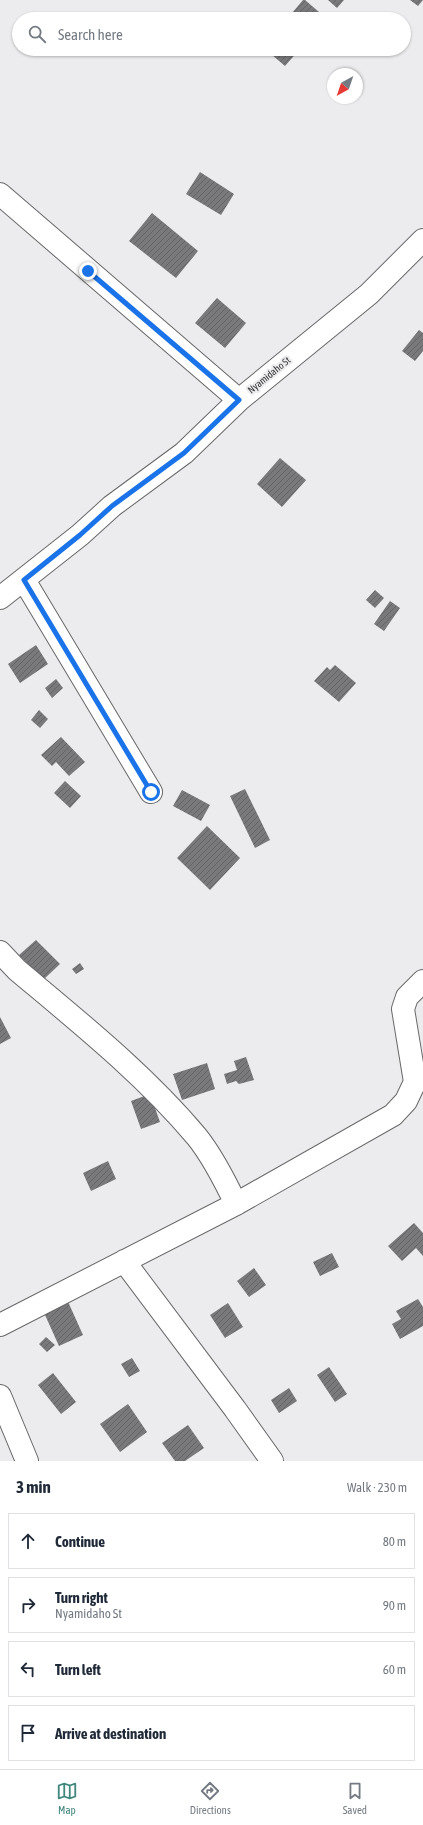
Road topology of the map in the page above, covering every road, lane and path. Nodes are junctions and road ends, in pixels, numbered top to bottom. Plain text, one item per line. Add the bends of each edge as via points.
1 (0, 194) edge
2 (423, 240) edge
3 (239, 400) junction
4 (24, 580) junction
5 (0, 598) edge
6 (151, 792) dead end
7 (0, 952) edge
8 (423, 981) edge
9 (236, 1204) junction
10 (124, 1261) junction
11 (0, 1325) edge
12 (0, 1396) edge
13 (27, 1461) edge
14 (272, 1461) edge

1 - 3 street
2 - 3 street, Nyamidaho St via 369,294
3 - 4 street, Nyamidaho St via 184,453 112,506
4 - 5 street, Nyamidaho St
4 - 6 street
7 - 9 street via 17,970 145,1082 197,1137 221,1173
8 - 9 street via 407,997 403,1009 415,1082 406,1101 393,1115
9 - 10 street
10 - 11 street
10 - 14 street
12 - 13 street

